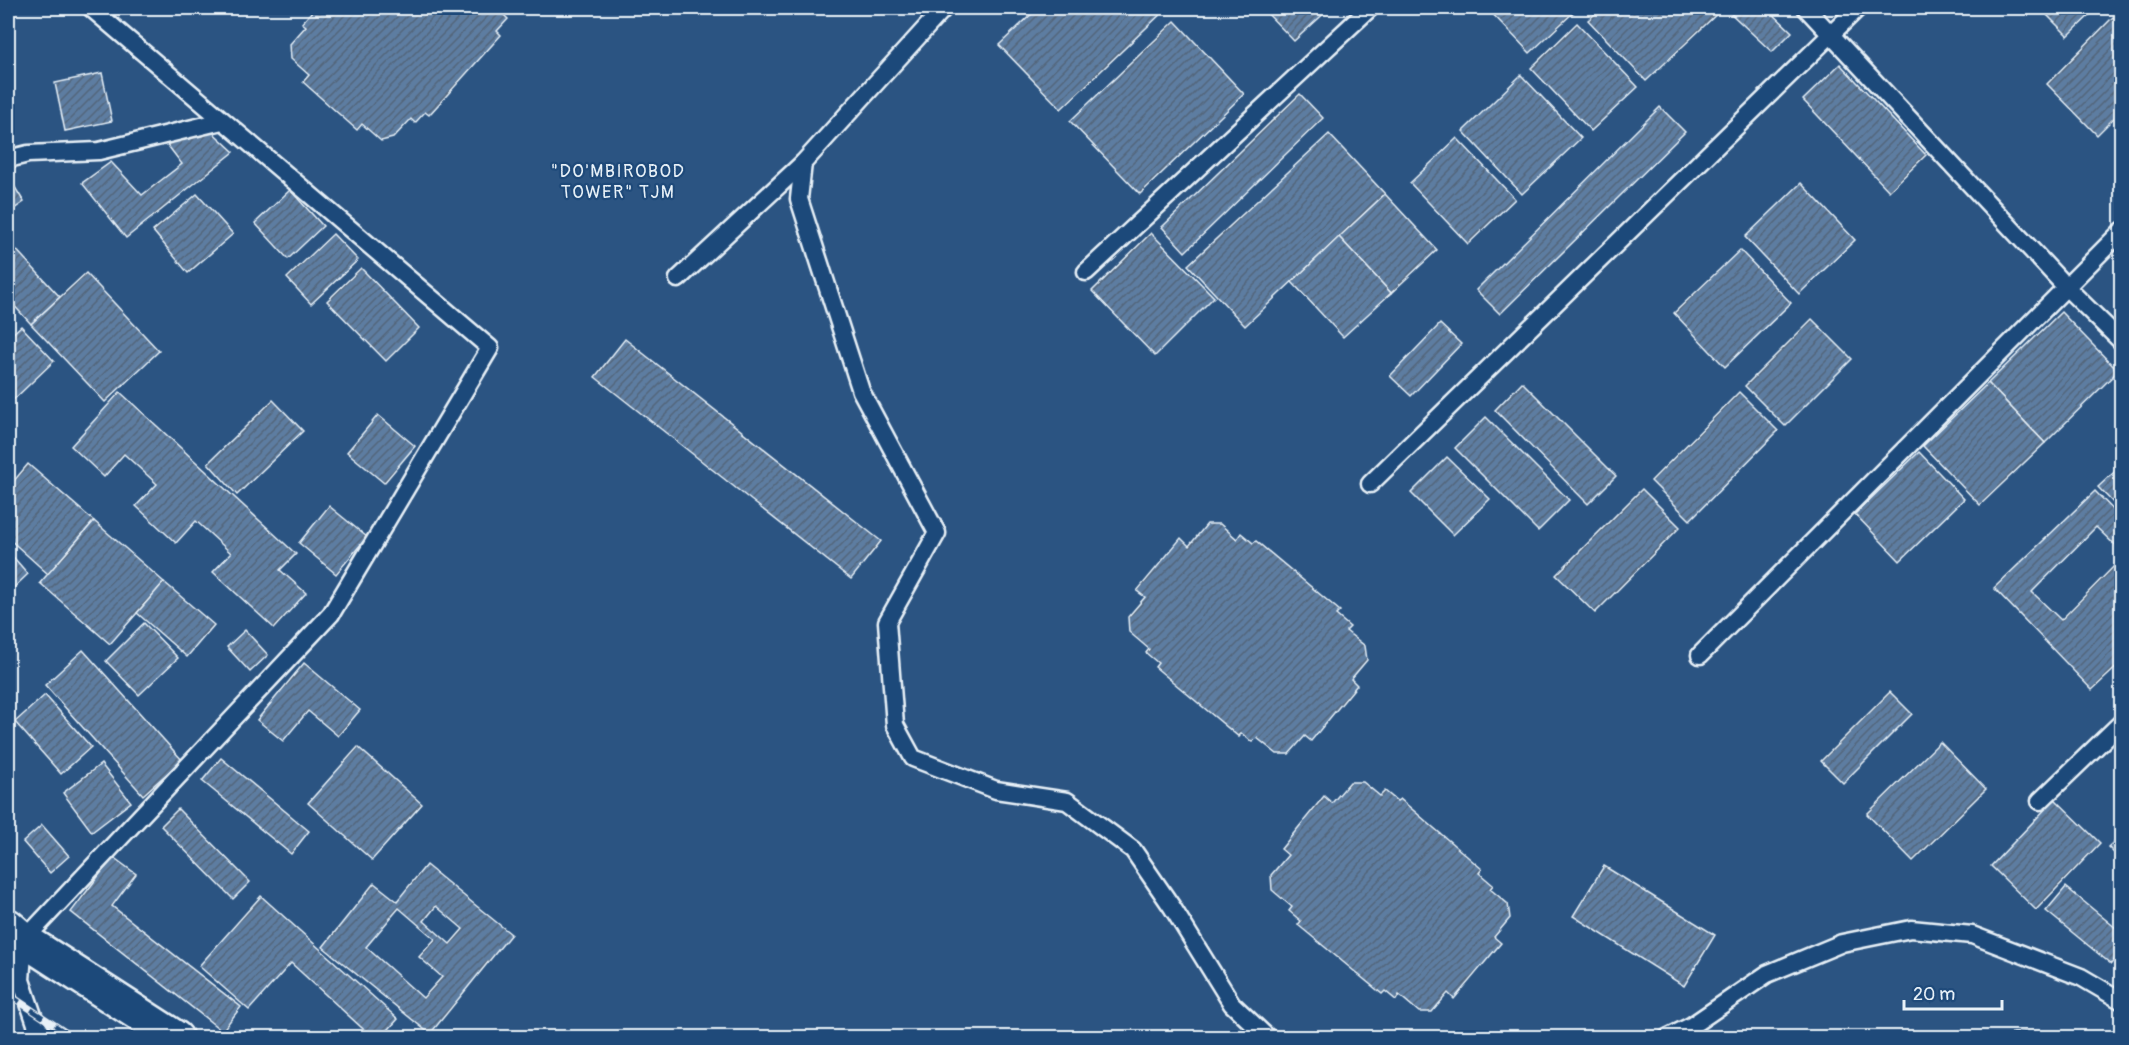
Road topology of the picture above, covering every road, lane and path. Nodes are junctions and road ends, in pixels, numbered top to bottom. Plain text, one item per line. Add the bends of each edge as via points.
1 (91, 8) edge
2 (944, 8) edge
3 (1370, 8) edge
4 (1806, 8) edge
5 (1858, 8) edge
6 (1832, 34) junction
7 (222, 121) junction
8 (8, 159) edge
9 (803, 163) junction
10 (2121, 231) edge
11 (1086, 272) dead end
12 (678, 279) dead end
13 (2066, 287) junction
14 (2121, 342) edge
15 (1370, 484) dead end
16 (1700, 654) dead end
17 (2121, 723) edge
18 (2040, 801) dead end
19 (16, 933) edge
20 (2121, 1001) edge
21 (45, 1038) edge
22 (176, 1038) edge
23 (1268, 1038) edge
24 (1668, 1038) edge

1 - 7 lane
2 - 9 lane
3 - 11 lane
4 - 6 lane
5 - 6 lane
6 - 13 lane
6 - 15 lane
7 - 8 lane via 99,151 28,154
7 - 19 lane via 490,348 331,614
9 - 12 lane
9 - 23 lane via 799,199 861,391 938,533 887,622 896,725 913,758 996,790 1067,801 1134,850 1232,1004
10 - 13 lane
13 - 14 lane
13 - 16 lane
17 - 18 lane
19 - 21 lane via 21,980
19 - 22 street
20 - 24 lane via 2081,977 1972,935 1911,929 1842,943 1767,974

